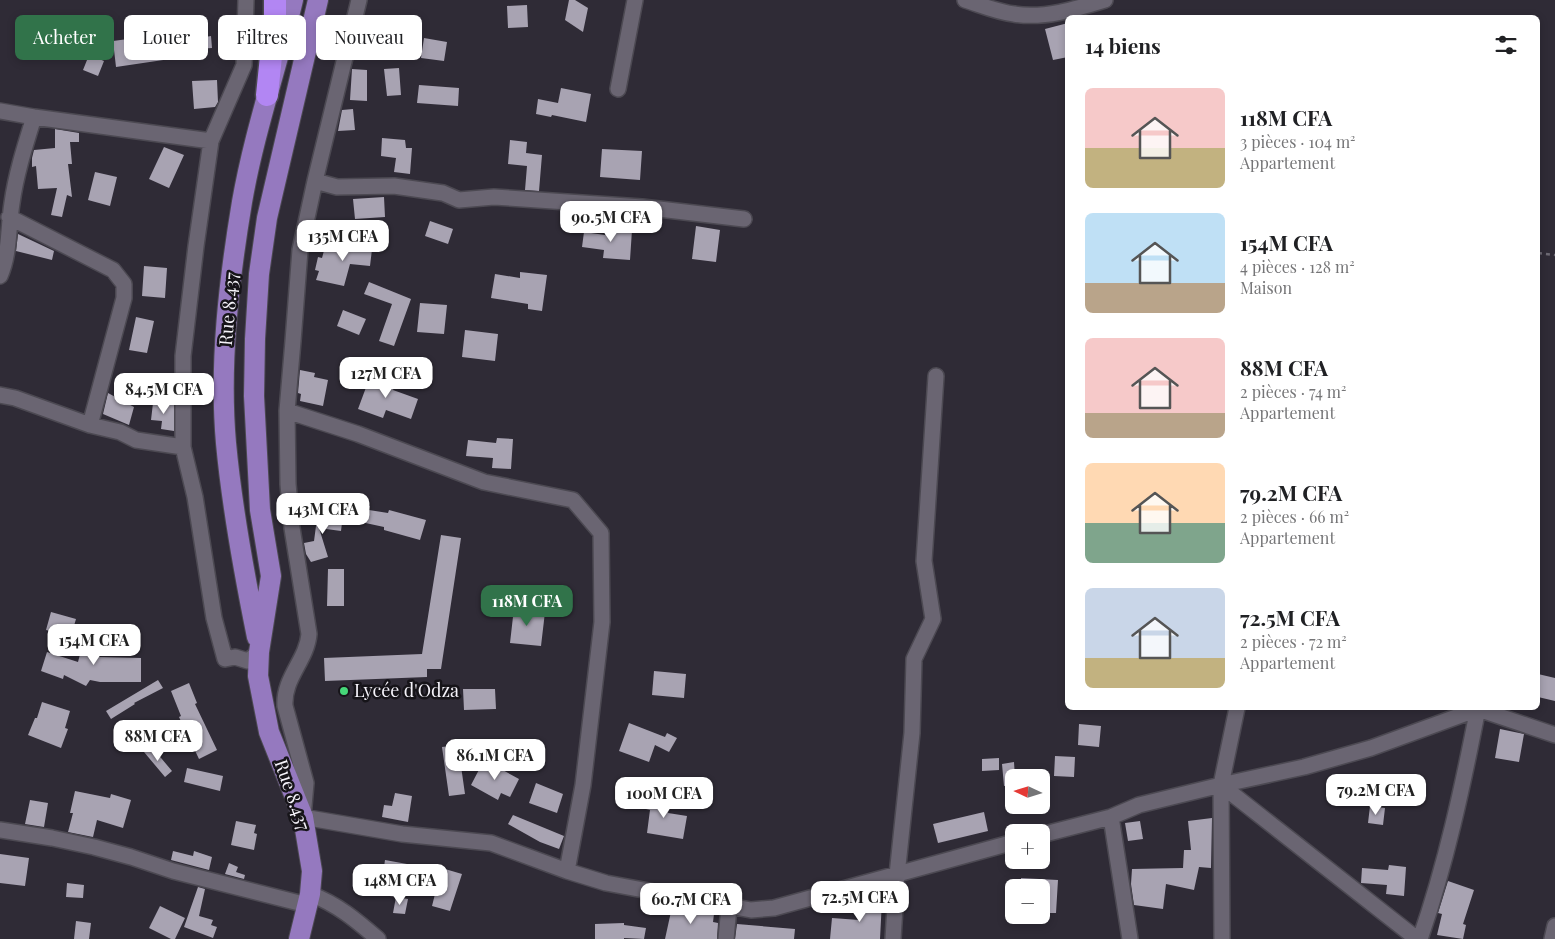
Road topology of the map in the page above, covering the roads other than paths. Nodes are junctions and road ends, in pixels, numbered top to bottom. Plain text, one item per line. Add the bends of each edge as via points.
1 (246, 0) edge
2 (288, 0) edge
3 (318, 0) edge
4 (359, 0) edge
5 (635, 0) edge
6 (965, 0) edge
7 (1105, 0) edge
8 (618, 88) dead end
9 (267, 95) joint
10 (0, 111) edge
11 (34, 117) junction
12 (211, 141) junction
13 (315, 181) junction
14 (9, 217) junction
15 (744, 219) dead end
16 (0, 276) edge
17 (936, 376) dead end
18 (0, 395) edge
19 (287, 411) junction
20 (90, 425) junction
21 (183, 447) junction
22 (259, 652) junction
23 (1237, 710) edge
24 (1473, 710) edge
25 (1478, 710) edge
26 (1484, 710) edge
27 (1555, 735) edge
28 (1220, 785) junction
29 (303, 816) junction
30 (1112, 817) junction
31 (0, 830) edge
32 (1050, 833) edge
33 (1005, 845) edge
34 (567, 871) junction
35 (897, 875) junction
36 (309, 899) junction
37 (728, 907) junction
38 (1555, 926) edge
39 (299, 939) edge
40 (378, 939) edge
41 (726, 939) edge
42 (893, 939) edge
43 (1130, 939) edge
44 (1222, 939) edge
45 (1418, 939) edge
46 (1552, 939) edge

1 - 12 street via 244,65
2 - 9 highway via 275,18
3 - 22 main road, Rue 8.437 via 267,218 259,274 254,396 260,510 271,576
4 - 13 street
5 - 8 street
6 - 7 street via 1013,14 1035,15
9 - 22 main road, Rue 8.437 via 241,210 233,264 224,384 226,442 234,510
10 - 11 street
11 - 12 street
11 - 14 street
12 - 21 street via 183,356
13 - 15 street via 337,186 394,186 442,193 459,200 494,197 642,207
13 - 19 street via 300,250
14 - 16 street via 6,257
14 - 20 street via 113,270 124,284 124,298
17 - 35 street via 924,561 933,619 914,659 912,733
18 - 20 street
19 - 29 street via 292,528 309,634 305,651 284,697 306,783
19 - 34 street via 484,482 573,500 601,532 602,622 583,785
20 - 21 street via 120,432 136,440
21 - 22 street via 195,497 214,618 225,659 235,657 248,661
22 - 29 main road, Rue 8.437 via 258,676 269,732
23 - 28 street
24 - 28 street via 1371,748 1304,767
25 - 45 street via 1450,836 1431,907
26 - 27 street
28 - 30 street via 1139,805
28 - 44 street
28 - 45 street
29 - 34 street via 402,834 490,843
29 - 36 main road, Rue 8.437 via 312,871
30 - 32 street
30 - 43 street
31 - 36 street via 94,847 173,871
33 - 35 street
34 - 37 street via 606,883
35 - 37 street via 774,908
35 - 42 street
36 - 39 main road, Rue 8.437
36 - 40 street via 329,901
37 - 41 street
38 - 46 street

